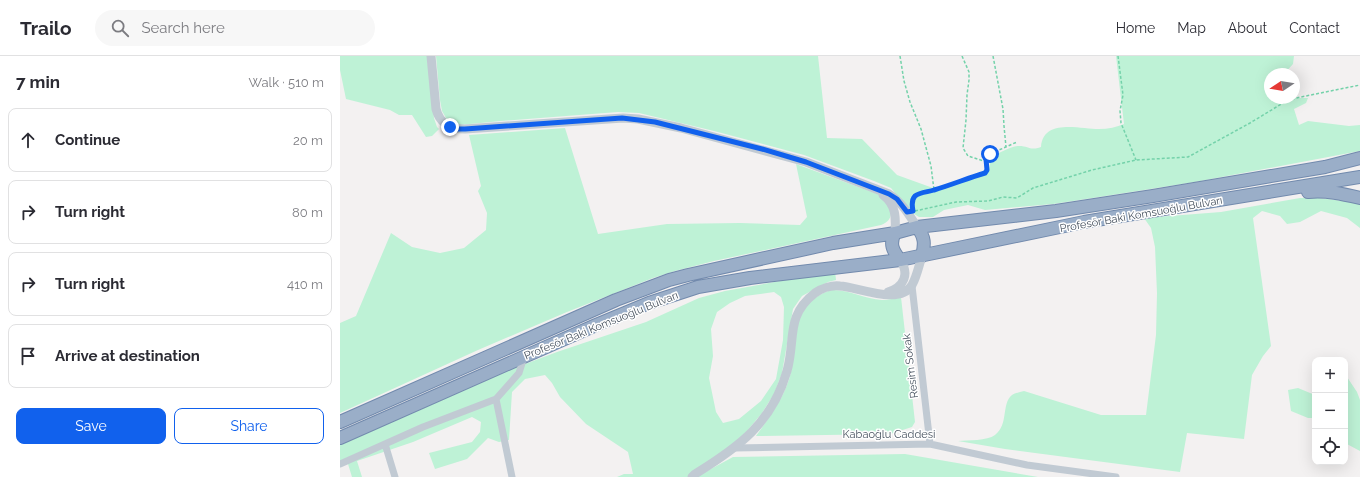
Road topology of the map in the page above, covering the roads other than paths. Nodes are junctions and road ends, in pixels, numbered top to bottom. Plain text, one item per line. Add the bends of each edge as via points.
1 (431, 56) edge
2 (1360, 158) edge
3 (1360, 177) edge
4 (875, 190) junction
5 (1360, 198) edge
6 (1223, 200) junction
7 (917, 227) junction
8 (895, 233) junction
9 (922, 256) junction
10 (900, 260) junction
11 (912, 286) junction
12 (879, 294) junction
13 (524, 356) junction
14 (496, 399) junction
15 (340, 422) edge
16 (340, 438) edge
17 (385, 444) junction
18 (930, 444) junction
19 (734, 448) junction
20 (340, 464) edge
21 (395, 477) edge
22 (512, 477) edge
23 (692, 477) edge
24 (1116, 477) edge

1 - 4 street via 438,117 442,123 450,127 465,129 638,119 798,160
2 - 7 highway, Profesör Baki Komsuoğlu Bulvarı via 1325,167 1112,203
3 - 6 highway, Profesör Baki Komsuoğlu Bulvarı
4 - 7 street via 897,199
4 - 8 street via 892,204
5 - 6 highway via 1318,191
6 - 9 highway, Profesör Baki Komsuoğlu Bulvarı via 1084,222
7 - 8 highway
7 - 9 highway via 924,237
8 - 10 highway via 892,238 893,249
8 - 15 highway, Profesör Baki Komsuoğlu Bulvarı via 833,243 669,280 591,311
9 - 10 highway
9 - 11 street
10 - 12 street via 906,272 903,280 898,287
10 - 13 highway, Profesör Baki Komsuoğlu Bulvarı via 750,278 698,287 649,303
11 - 12 street via 897,294
11 - 18 street, Resim Sokak
12 - 19 street via 832,286 816,292 807,300 793,325 788,370 775,401 748,437
13 - 14 street via 519,373
13 - 16 highway, Profesör Baki Komsuoğlu Bulvarı
14 - 17 street
14 - 22 street
17 - 20 street
17 - 21 street
18 - 19 street, Kabaoğlu Caddesi
18 - 24 street, Kabaoğlu Caddesi via 1027,465
19 - 23 street

